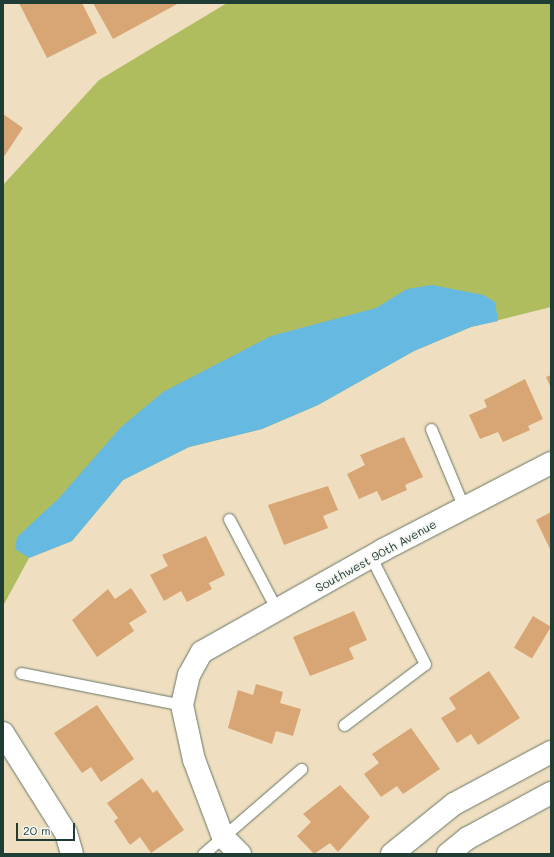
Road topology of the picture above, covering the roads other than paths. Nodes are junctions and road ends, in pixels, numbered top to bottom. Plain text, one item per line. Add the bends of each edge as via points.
1 (431, 429) dead end
2 (551, 463) edge
3 (464, 508) junction
4 (229, 519) dead end
5 (371, 557) junction
6 (277, 610) junction
7 (21, 673) dead end
8 (182, 706) junction
9 (344, 725) dead end
10 (3, 733) edge
11 (551, 752) edge
12 (302, 769) dead end
13 (551, 793) edge
14 (222, 837) junction
15 (72, 854) edge
16 (203, 854) edge
17 (240, 854) edge
18 (392, 854) edge
19 (448, 854) edge

1 - 3 lane
2 - 3 street, Southwest 90th Avenue
3 - 5 street, Southwest 90th Avenue
4 - 6 lane
5 - 6 street, Southwest 90th Avenue
5 - 9 lane via 425,664
6 - 8 street, Southwest 90th Avenue via 202,652 189,675
7 - 8 lane
8 - 14 street via 194,760
10 - 15 street via 66,833
11 - 18 street via 454,804
12 - 14 lane
13 - 19 street via 468,838
14 - 16 lane
14 - 17 street

